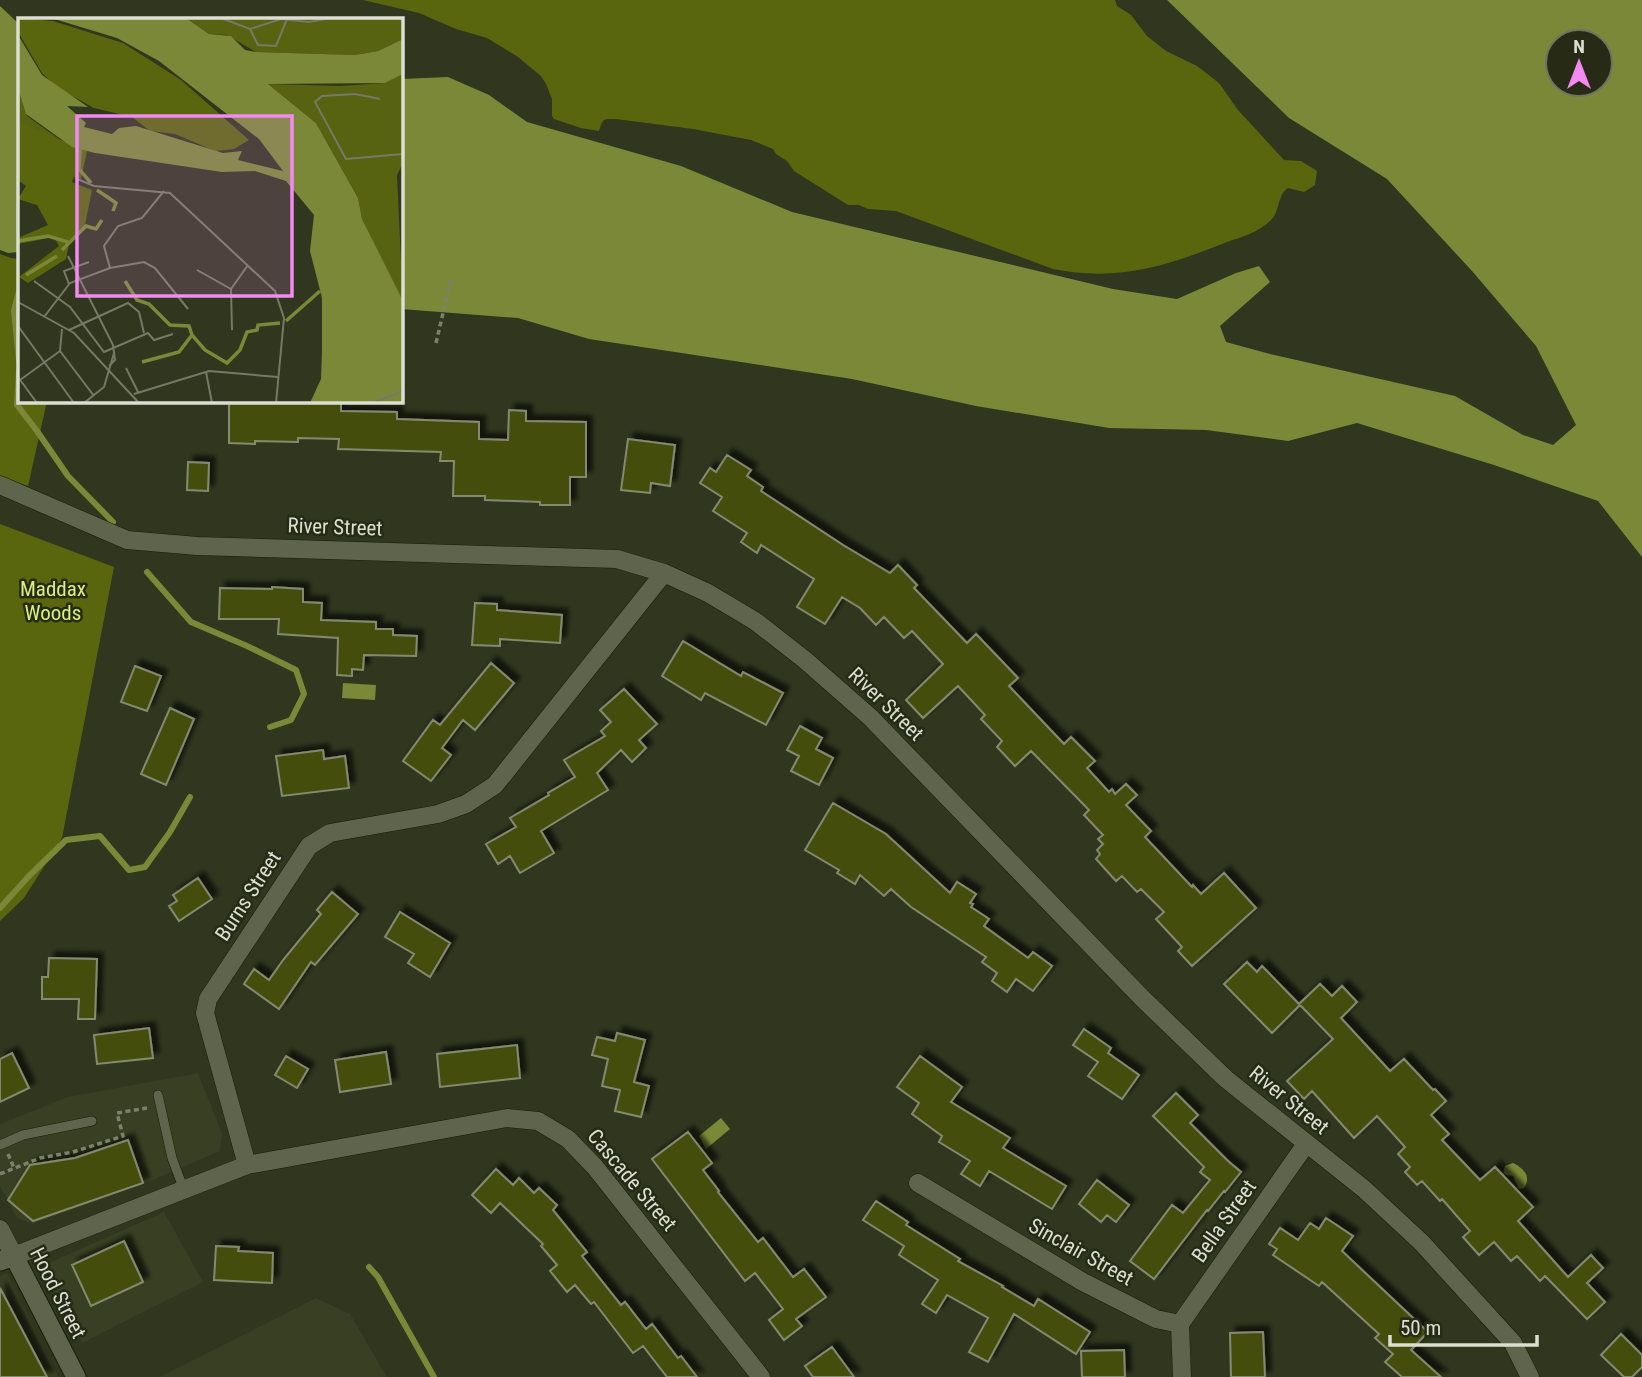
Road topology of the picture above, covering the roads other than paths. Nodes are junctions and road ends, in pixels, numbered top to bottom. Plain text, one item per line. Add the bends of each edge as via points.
1 (0, 485) edge
2 (664, 573) junction
3 (158, 1094) dead end
4 (92, 1121) dead end
5 (1306, 1144) junction
6 (0, 1145) edge
7 (247, 1165) junction
8 (918, 1183) dead end
9 (184, 1190) junction
10 (0, 1229) edge
11 (7, 1258) edge
12 (1180, 1324) junction
13 (76, 1377) edge
14 (761, 1377) edge
15 (1182, 1377) edge
16 (1530, 1377) edge

1 - 2 street, River Street via 127,540 617,559
2 - 5 street, River Street via 755,621 870,717 1153,1008 1226,1079
2 - 7 street, Burns Street via 495,785 466,804 438,814 330,833 309,846 208,999 205,1013
3 - 9 lane
4 - 6 lane via 23,1135
5 - 12 street, Bella Street
5 - 16 street, River Street via 1364,1188 1422,1242 1513,1343
7 - 9 street
7 - 14 street, Cascade Street via 507,1118 538,1121 568,1139 594,1167
8 - 12 street, Sinclair Street via 1083,1282 1156,1319
9 - 11 street
10 - 11 street, Hood Street
11 - 13 street, Hood Street
12 - 15 street

